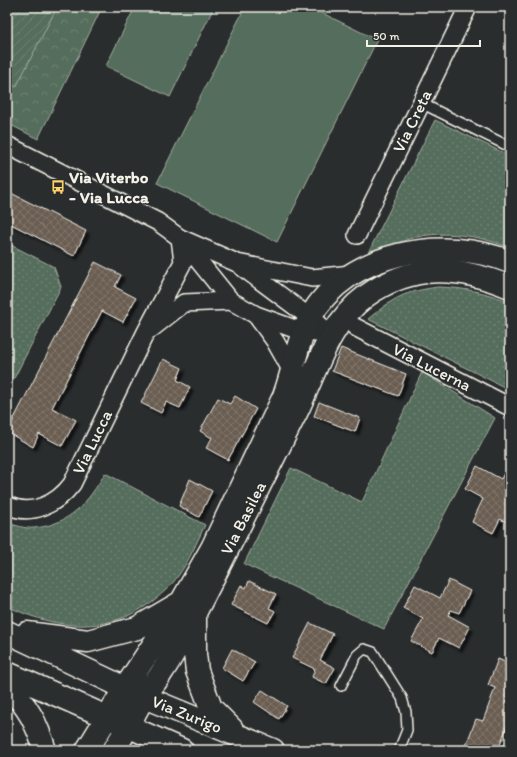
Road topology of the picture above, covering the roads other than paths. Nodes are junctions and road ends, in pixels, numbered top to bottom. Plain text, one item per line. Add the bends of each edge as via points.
1 (468, 7) edge
2 (421, 104) junction
3 (7, 145) edge
4 (510, 147) edge
5 (357, 235) dead end
6 (180, 238) junction
7 (510, 262) edge
8 (237, 263) junction
9 (352, 274) junction
10 (510, 287) edge
11 (231, 301) junction
12 (256, 315) junction
13 (306, 325) junction
14 (355, 327) dead end
15 (146, 332) junction
16 (331, 334) junction
17 (293, 373) junction
18 (510, 407) edge
19 (7, 505) edge
20 (189, 608) junction
21 (7, 630) edge
22 (7, 673) edge
23 (341, 686) dead end
24 (7, 688) edge
25 (125, 688) junction
26 (144, 697) junction
27 (107, 717) junction
28 (128, 727) junction
29 (238, 735) junction
30 (45, 750) edge
31 (87, 750) edge
32 (114, 750) edge
33 (182, 750) edge
34 (273, 750) edge
35 (400, 750) edge

1 - 2 street, Via Creta
2 - 4 lane
2 - 5 street, Via Creta
3 - 6 street via 158,222
6 - 8 street
6 - 11 street
6 - 15 street, Via Lucca via 183,262
7 - 9 main road, Via Basilea via 476,251 427,249 402,254
8 - 9 street via 312,278
8 - 13 street
9 - 13 main road, Via Basilea via 328,292
10 - 16 main road, Via Basilea via 464,272 434,270 409,275 366,297 347,314
11 - 12 street
11 - 15 street, Via Lucca via 184,303
12 - 13 street
12 - 17 street
13 - 16 street
13 - 17 main road, Via Basilea via 297,346
14 - 18 street, Via Lucerna
15 - 19 street, Via Lucca via 66,492 39,508 20,509
16 - 20 main road, Via Basilea via 301,402
17 - 20 main road, Via Basilea via 212,548
20 - 21 main road via 137,628 88,641
20 - 25 main road, Via Basilea
20 - 26 main road, Via Basilea via 166,667
20 - 29 main road via 198,671 212,708
21 - 25 main road, Via Zurigo
22 - 27 main road, Via Zurigo
23 - 35 lane via 357,655 364,649 373,652 402,698 406,712 407,730
24 - 30 main road via 20,698
25 - 26 main road, Via Zurigo
25 - 27 main road, Via Basilea
26 - 28 main road, Via Basilea
26 - 29 main road, Via Zurigo
27 - 28 main road, Via Zurigo
27 - 31 main road, Via Basilea
28 - 32 main road, Via Basilea
28 - 33 main road, Via Zurigo
29 - 34 main road, Via Zurigo

